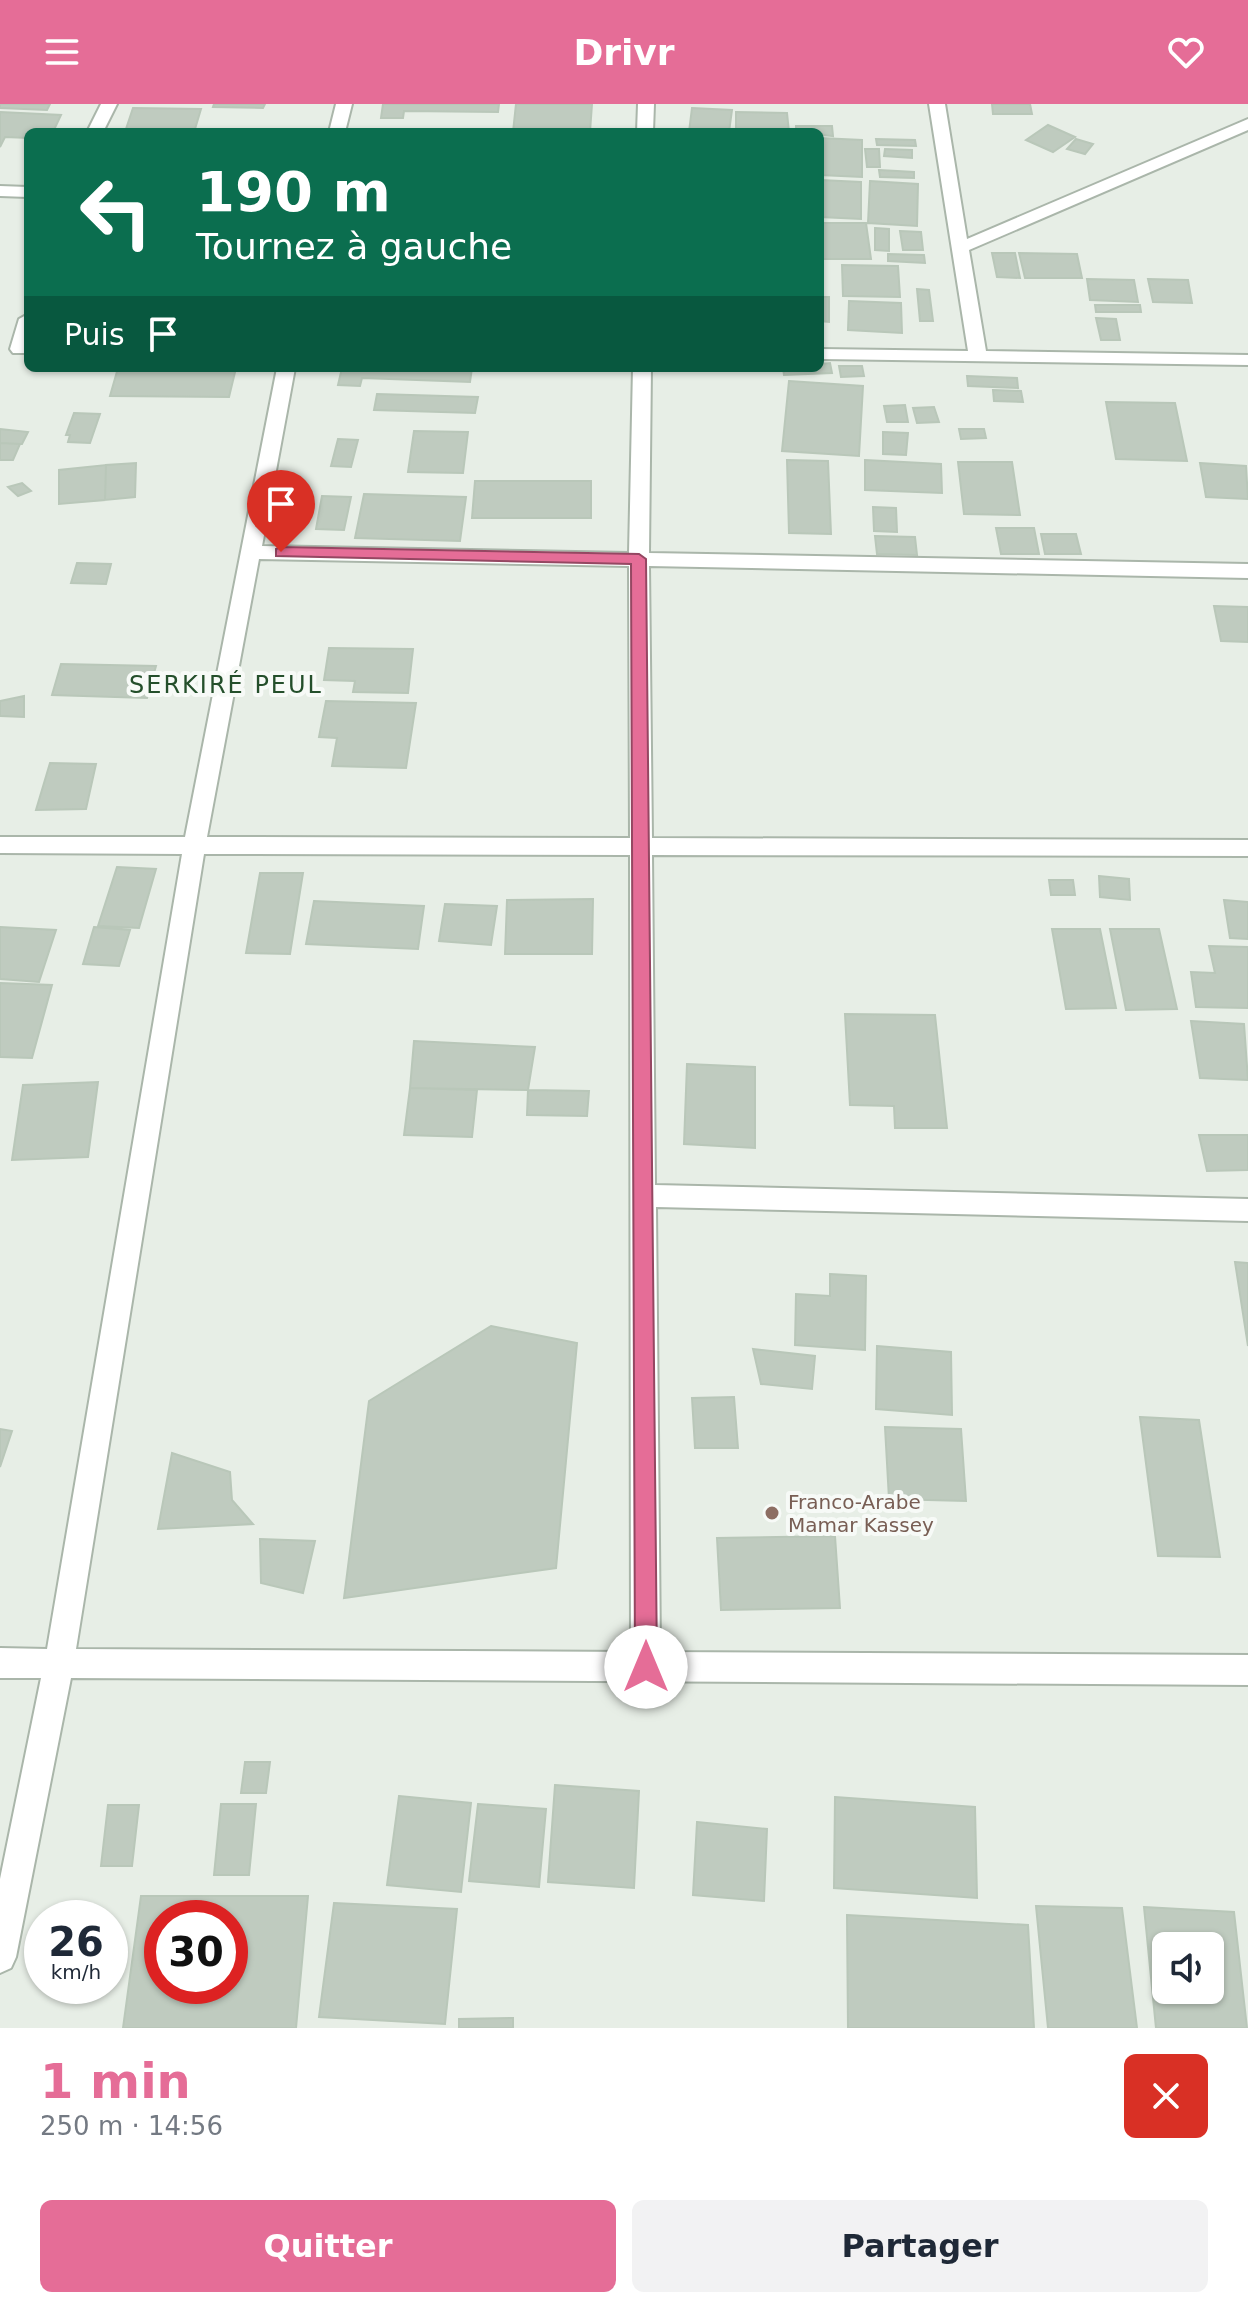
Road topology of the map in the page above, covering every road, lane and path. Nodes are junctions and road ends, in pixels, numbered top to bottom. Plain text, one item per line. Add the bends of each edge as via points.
1 (109, 104) edge
2 (344, 104) edge
3 (646, 104) edge
4 (937, 104) edge
5 (1248, 124) edge
6 (97, 128) edge
7 (338, 128) edge
8 (645, 128) edge
9 (0, 191) edge
10 (24, 192) edge
11 (960, 248) junction
12 (0, 348) edge
13 (24, 349) edge
14 (824, 354) edge
15 (978, 356) junction
16 (1248, 360) edge
17 (285, 372) edge
18 (642, 372) edge
19 (251, 552) junction
20 (639, 559) junction
21 (1248, 571) edge
22 (0, 845) edge
23 (194, 846) junction
24 (641, 846) junction
25 (1248, 848) edge
26 (642, 1196) junction
27 (1248, 1210) edge
28 (0, 1663) edge
29 (59, 1663) junction
30 (646, 1667) junction
31 (1248, 1670) edge
32 (0, 1957) edge

1 - 6 street
2 - 7 street
3 - 8 street
4 - 11 street
5 - 11 street
9 - 10 street
11 - 15 street
12 - 13 street
14 - 15 street
15 - 16 street
17 - 19 street
18 - 20 street
19 - 20 street
19 - 23 street
20 - 21 street
20 - 24 street
22 - 23 street
23 - 24 street
23 - 29 street
24 - 25 street
24 - 26 street
26 - 27 street
26 - 30 street
28 - 29 street
29 - 30 street
29 - 32 street
30 - 31 street

